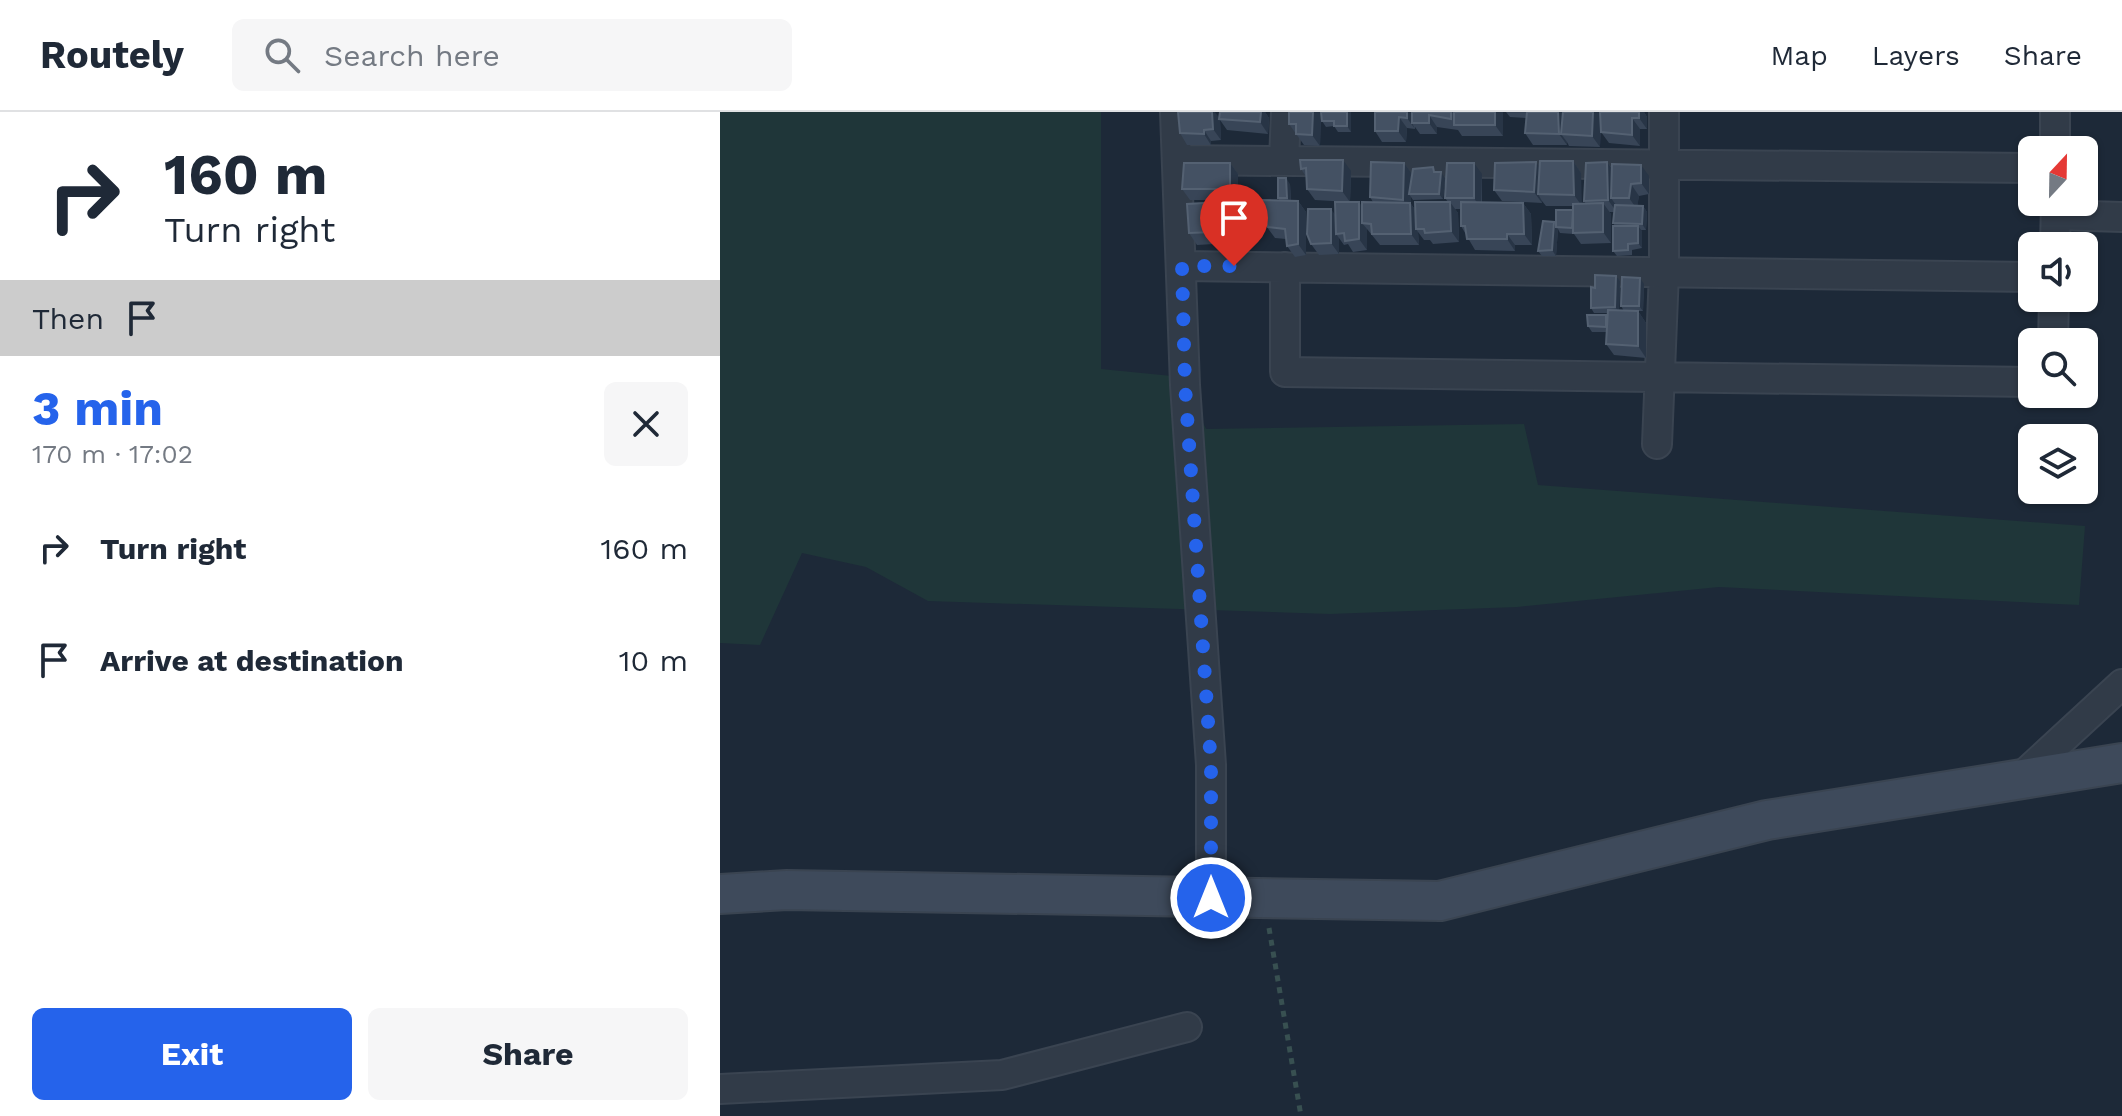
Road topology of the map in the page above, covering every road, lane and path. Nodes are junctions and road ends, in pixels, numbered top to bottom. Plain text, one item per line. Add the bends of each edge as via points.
1 (1175, 112) edge
2 (1286, 112) edge
3 (1664, 112) edge
4 (2055, 112) edge
5 (2055, 136) edge
6 (1177, 160) junction
7 (1284, 161) junction
8 (1663, 165) junction
9 (2018, 168) edge
10 (2098, 214) edge
11 (2122, 217) edge
12 (1182, 266) junction
13 (1285, 267) junction
14 (1664, 272) junction
15 (2018, 277) edge
16 (1661, 376) junction
17 (2018, 382) edge
18 (1657, 444) dead end
19 (2122, 684) edge
20 (2122, 763) edge
21 (2019, 779) junction
22 (720, 894) edge
23 (1211, 898) junction
24 (1269, 927) dead end
25 (1187, 1027) dead end
26 (720, 1089) edge
27 (1301, 1116) edge

1 - 6 street
2 - 7 street
3 - 8 street
4 - 5 street
6 - 7 street
6 - 12 street
7 - 8 street
8 - 9 street
8 - 14 street
10 - 11 street
12 - 13 street
12 - 23 street via 1211,765
13 - 14 street
13 - 16 street via 1285,372
14 - 15 street
14 - 16 street
16 - 17 street
16 - 18 street
19 - 21 street
20 - 21 street
21 - 23 street via 1767,820 1440,901
22 - 23 street via 787,890
24 - 27 path
25 - 26 street via 1002,1075

